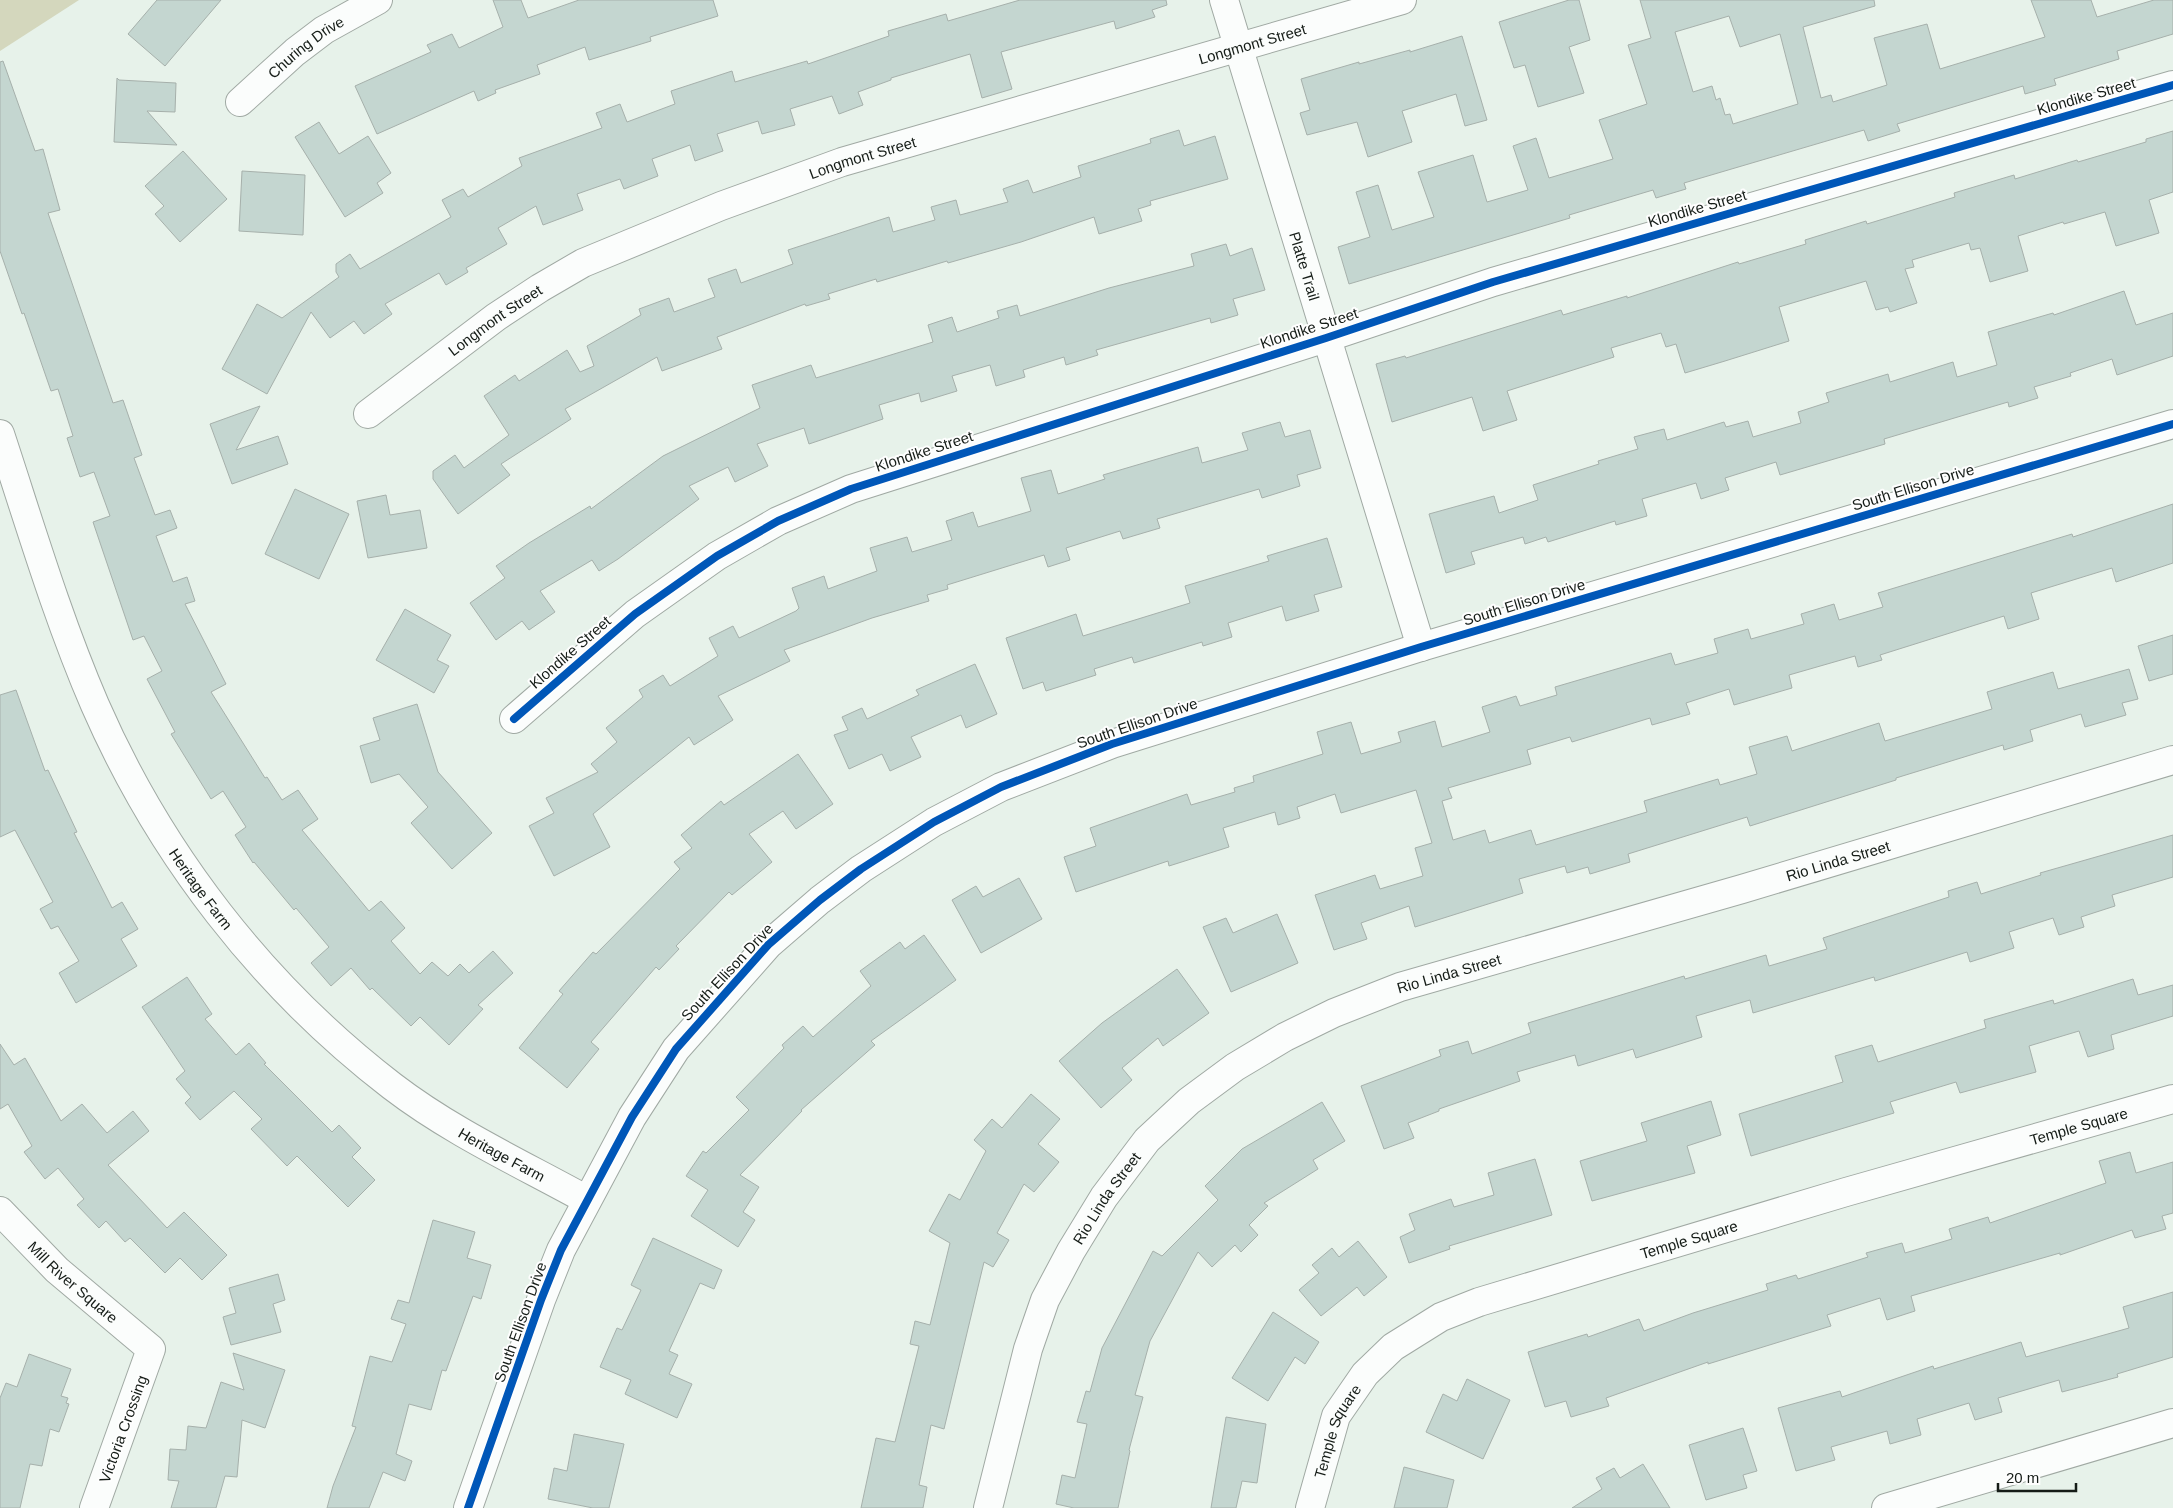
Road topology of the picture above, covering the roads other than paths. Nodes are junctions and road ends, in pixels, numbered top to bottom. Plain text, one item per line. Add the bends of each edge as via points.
1 (378, 0) edge
2 (1224, 0) edge
3 (1402, 0) edge
4 (1238, 48) junction
5 (2173, 85) edge
6 (240, 102) dead end
7 (1326, 338) junction
8 (368, 414) dead end
9 (2173, 424) edge
10 (0, 434) edge
11 (1421, 647) junction
12 (514, 720) dead end
13 (2173, 760) edge
14 (2173, 1099) edge
15 (587, 1200) junction
16 (0, 1211) edge
17 (151, 1349) joint
18 (2173, 1423) edge
19 (94, 1508) edge
20 (468, 1508) edge
21 (988, 1508) edge
22 (1310, 1508) edge
23 (1886, 1508) edge

1 - 6 street, Churing Drive via 324,30
2 - 4 street, Platte Trail
3 - 4 street, Longmont Street
4 - 7 street, Platte Trail
4 - 8 street, Longmont Street via 842,162 721,206 583,263 496,317
5 - 7 street, Klondike Street via 1493,282
7 - 11 street, Platte Trail
7 - 12 street, Klondike Street via 851,489 778,521 717,556 634,614
9 - 11 street, South Ellison Drive
10 - 15 street, Heritage Farm via 57,606 95,706 146,808 220,915 258,963 300,1006 392,1086 446,1124
11 - 15 street, South Ellison Drive via 1112,744 1001,787 934,822 861,869 768,945 676,1049 632,1117
13 - 21 street, Rio Linda Street via 1400,987 1334,1013 1235,1067 1190,1101 1147,1140 1104,1197 1071,1251 1045,1300 1028,1349
14 - 22 street, Temple Square via 1479,1302 1441,1318 1392,1346 1365,1374 1333,1425
15 - 20 street, South Ellison Drive via 561,1250 541,1300
16 - 17 street, Mill River Square via 57,1270
17 - 19 street, Victoria Crossing
18 - 23 street

